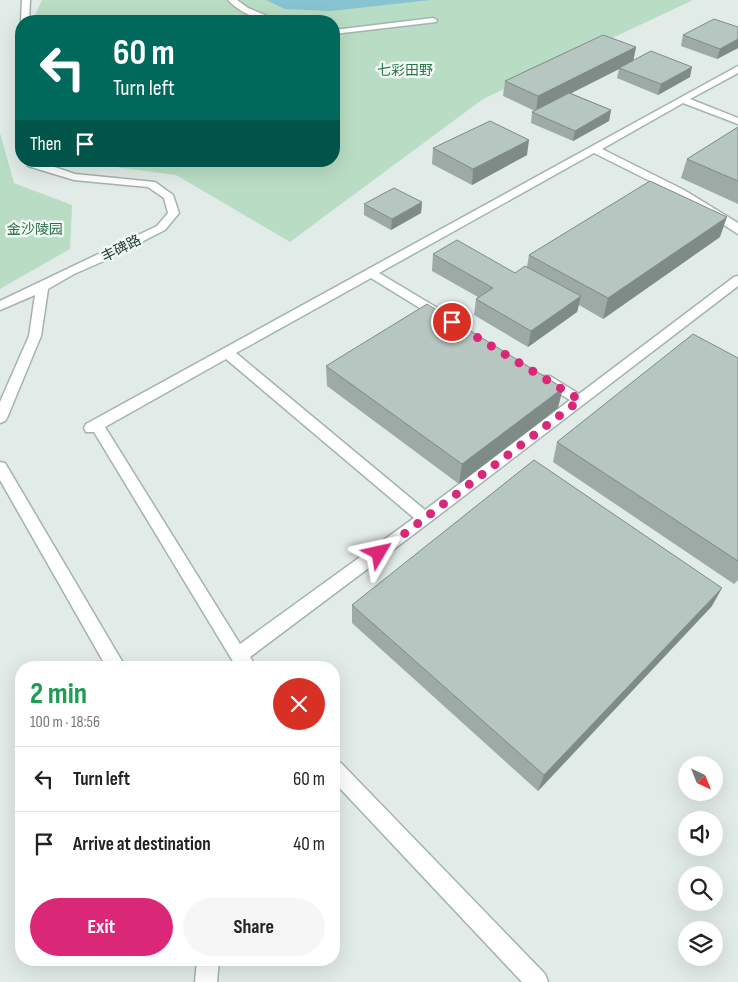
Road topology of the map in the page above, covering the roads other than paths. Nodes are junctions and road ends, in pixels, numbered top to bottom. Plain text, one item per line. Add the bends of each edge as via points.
1 (26, 0) edge
2 (232, 0) edge
3 (25, 15) edge
4 (259, 15) edge
5 (433, 20) dead end
6 (340, 31) edge
7 (738, 69) edge
8 (683, 100) junction
9 (738, 121) edge
10 (594, 149) junction
11 (40, 167) edge
12 (738, 231) edge
13 (371, 272) junction
14 (738, 280) edge
15 (42, 288) junction
16 (0, 306) edge
17 (455, 324) edge
18 (227, 353) junction
19 (530, 370) edge
20 (580, 400) junction
21 (0, 418) edge
22 (0, 467) edge
23 (425, 518) junction
24 (113, 661) edge
25 (242, 661) edge
26 (244, 661) edge
27 (340, 775) edge
28 (207, 966) edge
29 (206, 982) edge
30 (537, 982) edge

1 - 3 street
2 - 4 street
5 - 6 street
7 - 8 street
8 - 9 street
8 - 10 street
10 - 12 street via 680,192
10 - 13 street
11 - 15 street, 丰碑路 via 74,177 151,184 169,196 174,213 161,228 70,271
13 - 17 street
13 - 18 street
14 - 20 street
15 - 16 street
15 - 21 street via 34,336
18 - 23 street
18 - 25 street via 91,428 97,426
19 - 20 street
20 - 23 street
22 - 24 street
23 - 26 street
27 - 30 street
28 - 29 street

